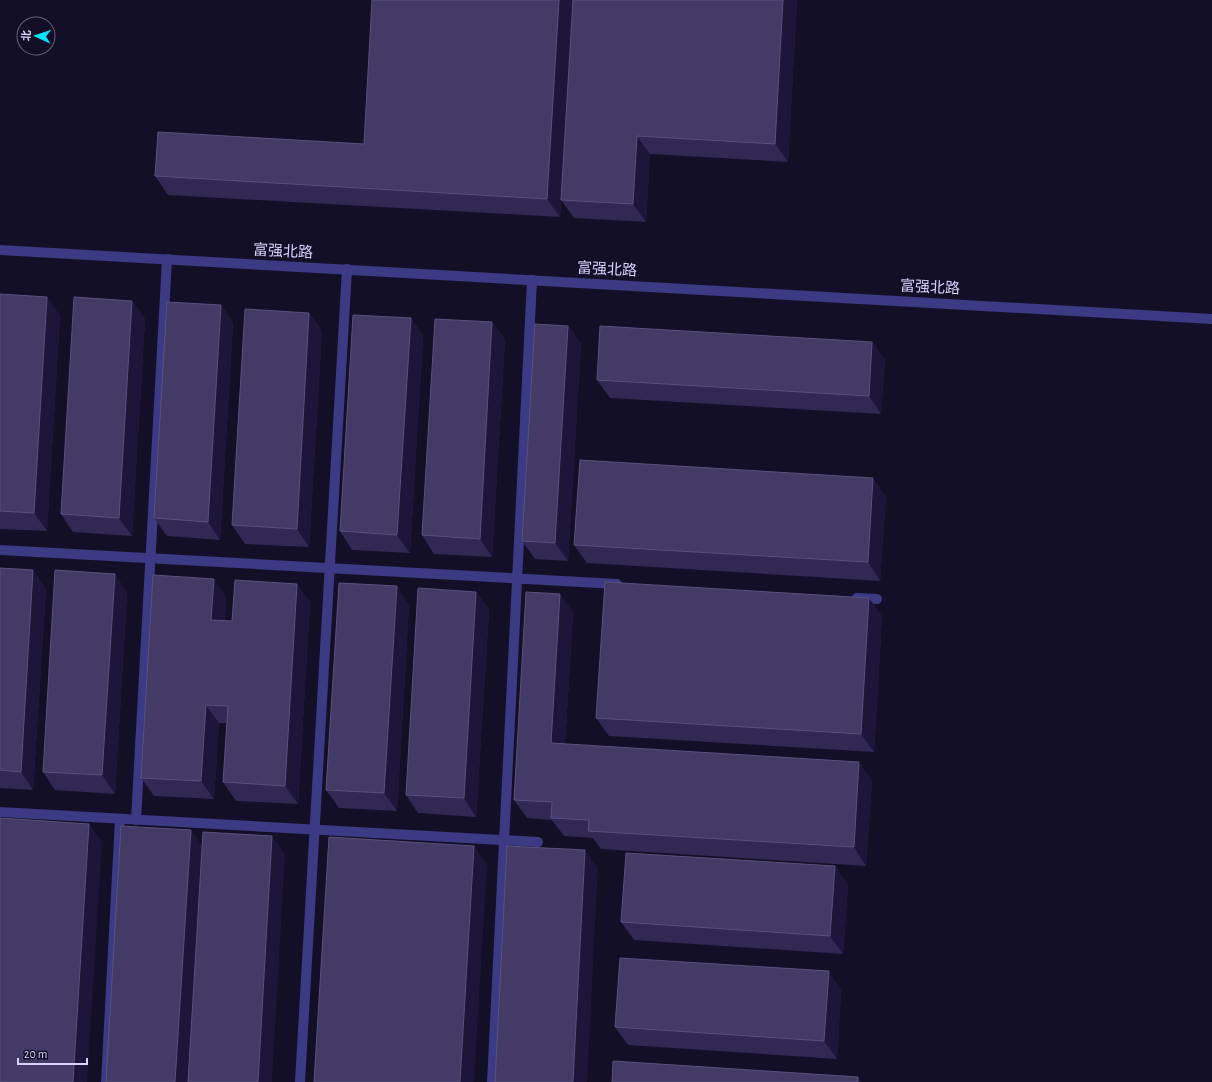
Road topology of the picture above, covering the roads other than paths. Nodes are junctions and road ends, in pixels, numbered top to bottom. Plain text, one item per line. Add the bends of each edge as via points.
1 (0, 250) edge
2 (167, 259) junction
3 (347, 269) junction
4 (532, 280) junction
5 (1212, 319) edge
6 (0, 550) edge
7 (150, 558) junction
8 (329, 568) junction
9 (517, 579) junction
10 (627, 585) edge
11 (846, 597) edge
12 (877, 599) dead end
13 (0, 812) edge
14 (120, 819) junction
15 (136, 820) junction
16 (314, 830) junction
17 (504, 840) junction
18 (538, 842) dead end
19 (106, 1082) edge
20 (300, 1082) edge
21 (492, 1082) edge

1 - 2 street, 富强北路
2 - 3 street, 富强北路
2 - 7 street
3 - 4 street, 富强北路
3 - 8 street
4 - 5 street, 富强北路
4 - 9 street
6 - 7 street
7 - 8 street
7 - 15 street
8 - 9 street
8 - 16 street
9 - 10 street
9 - 17 street
11 - 12 street
13 - 14 street
14 - 15 street
14 - 19 street
15 - 16 street
16 - 17 street
16 - 20 street
17 - 18 street
17 - 21 street

